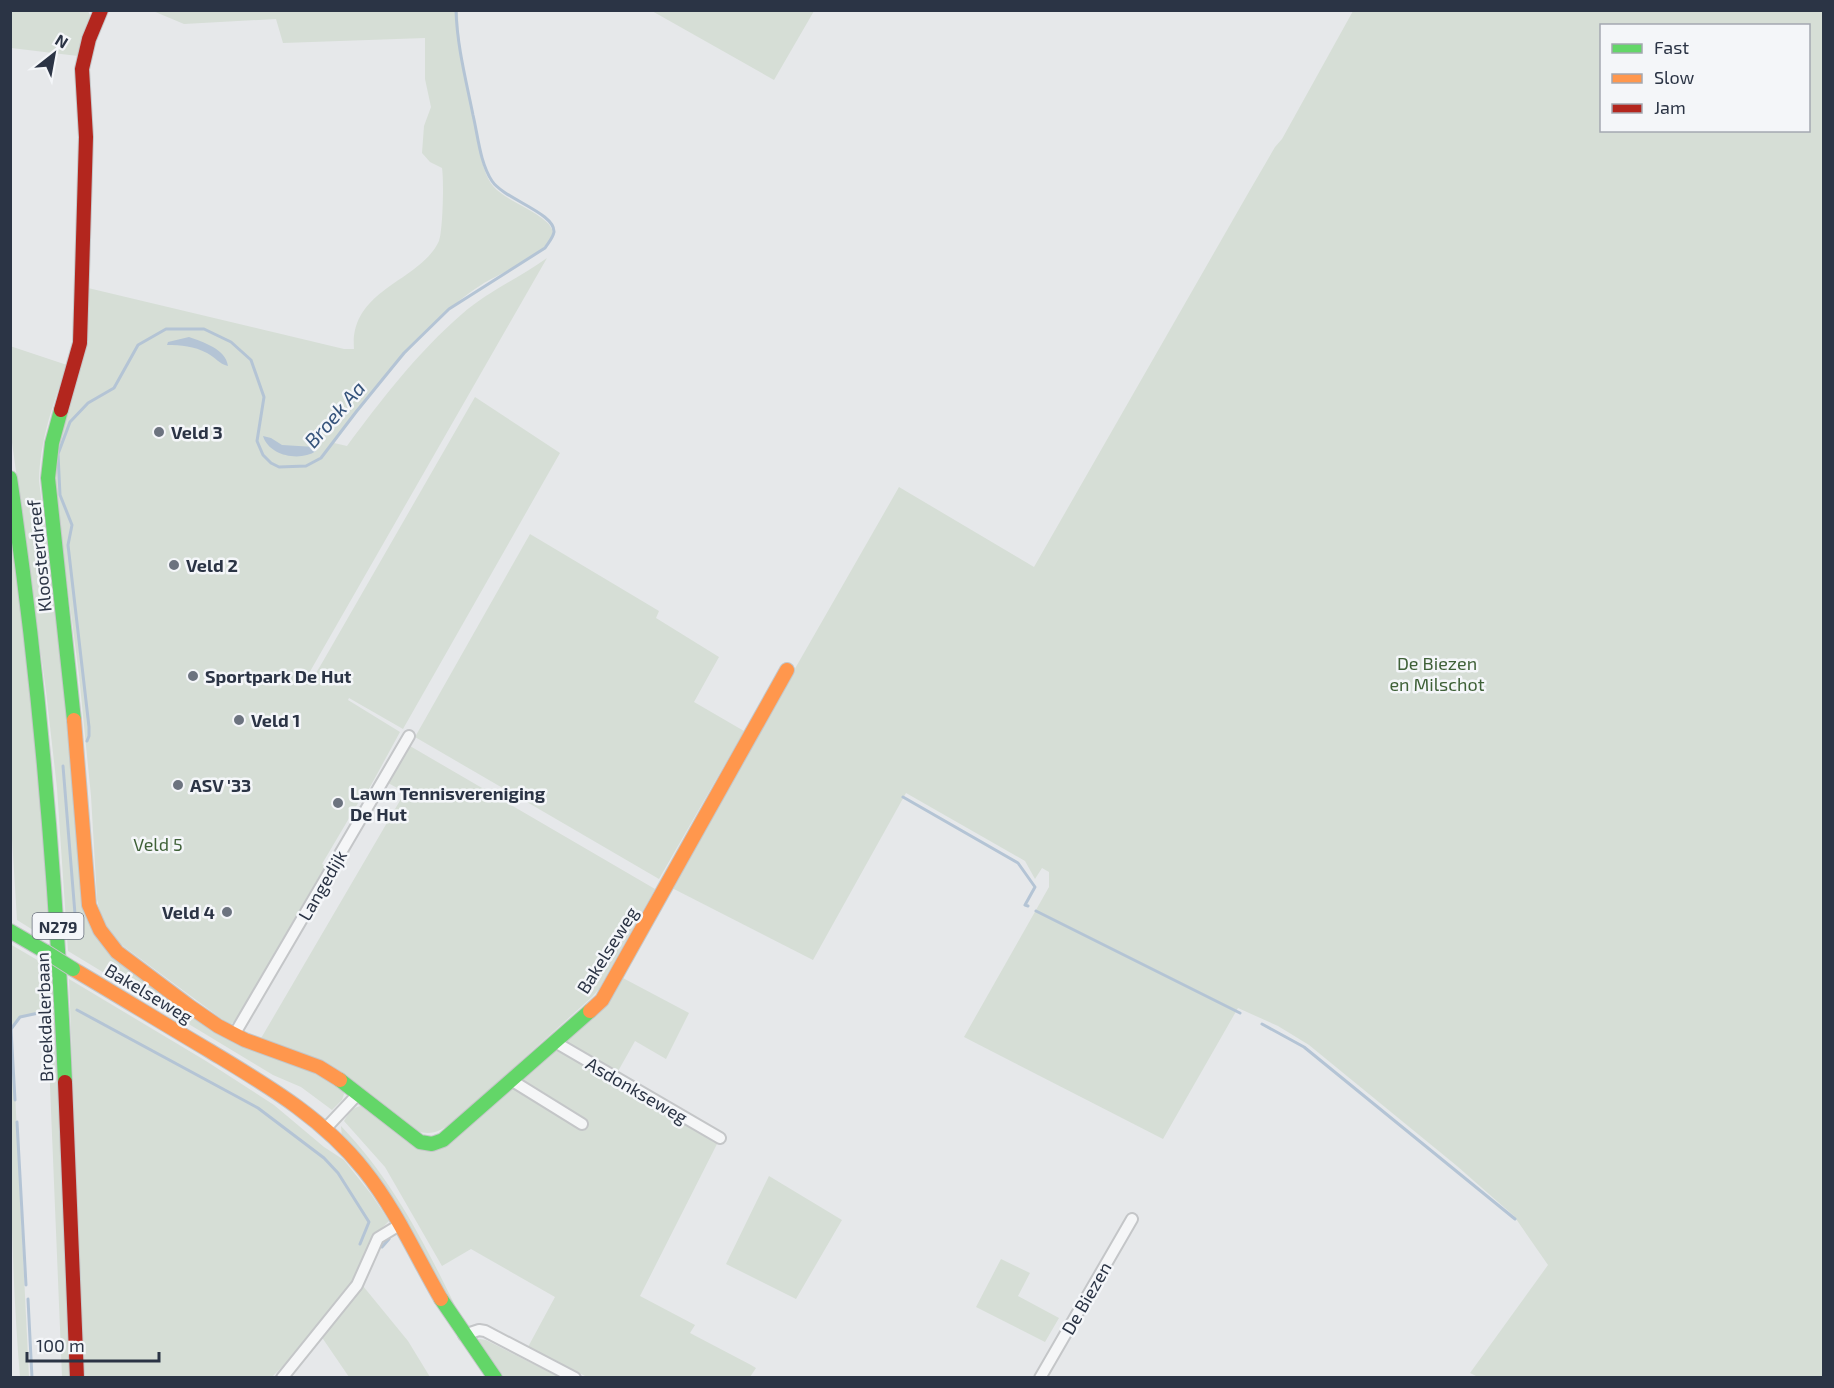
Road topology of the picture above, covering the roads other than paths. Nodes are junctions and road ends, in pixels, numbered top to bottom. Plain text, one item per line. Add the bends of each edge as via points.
1 (101, 10) edge
2 (10, 478) edge
3 (787, 670) dead end
4 (409, 736) dead end
5 (10, 931) edge
6 (234, 1035) junction
7 (555, 1042) junction
8 (511, 1080) junction
9 (357, 1094) junction
10 (582, 1124) dead end
11 (326, 1128) junction
12 (720, 1138) dead end
13 (1132, 1219) dead end
14 (401, 1224) junction
15 (464, 1335) junction
16 (77, 1377) edge
17 (282, 1377) edge
18 (495, 1377) edge
19 (575, 1377) edge
20 (1040, 1377) edge

1 - 6 street, Kloosterdreef via 82,69 86,137 80,343 48,461 78,753 89,905 93,921 117,952
2 - 16 street, Broekdalerbaan / N279 via 49,800
3 - 7 street, Bakelseweg via 602,1000
4 - 6 street, Langedijk
5 - 11 street, Bakelseweg, bridge via 281,1094
6 - 9 street, Kloosterdreef via 323,1069
7 - 8 street, Bakelseweg
7 - 12 street, Asdonkseweg
8 - 9 street, Bakelseweg via 443,1140 433,1144 418,1140
8 - 10 street
9 - 11 street
11 - 14 street, Bakelseweg via 370,1176
13 - 20 street, De Biezen
14 - 15 street, Bakelseweg
14 - 17 street via 378,1238 357,1285
15 - 18 street, Bakelseweg
15 - 19 street via 485,1331

